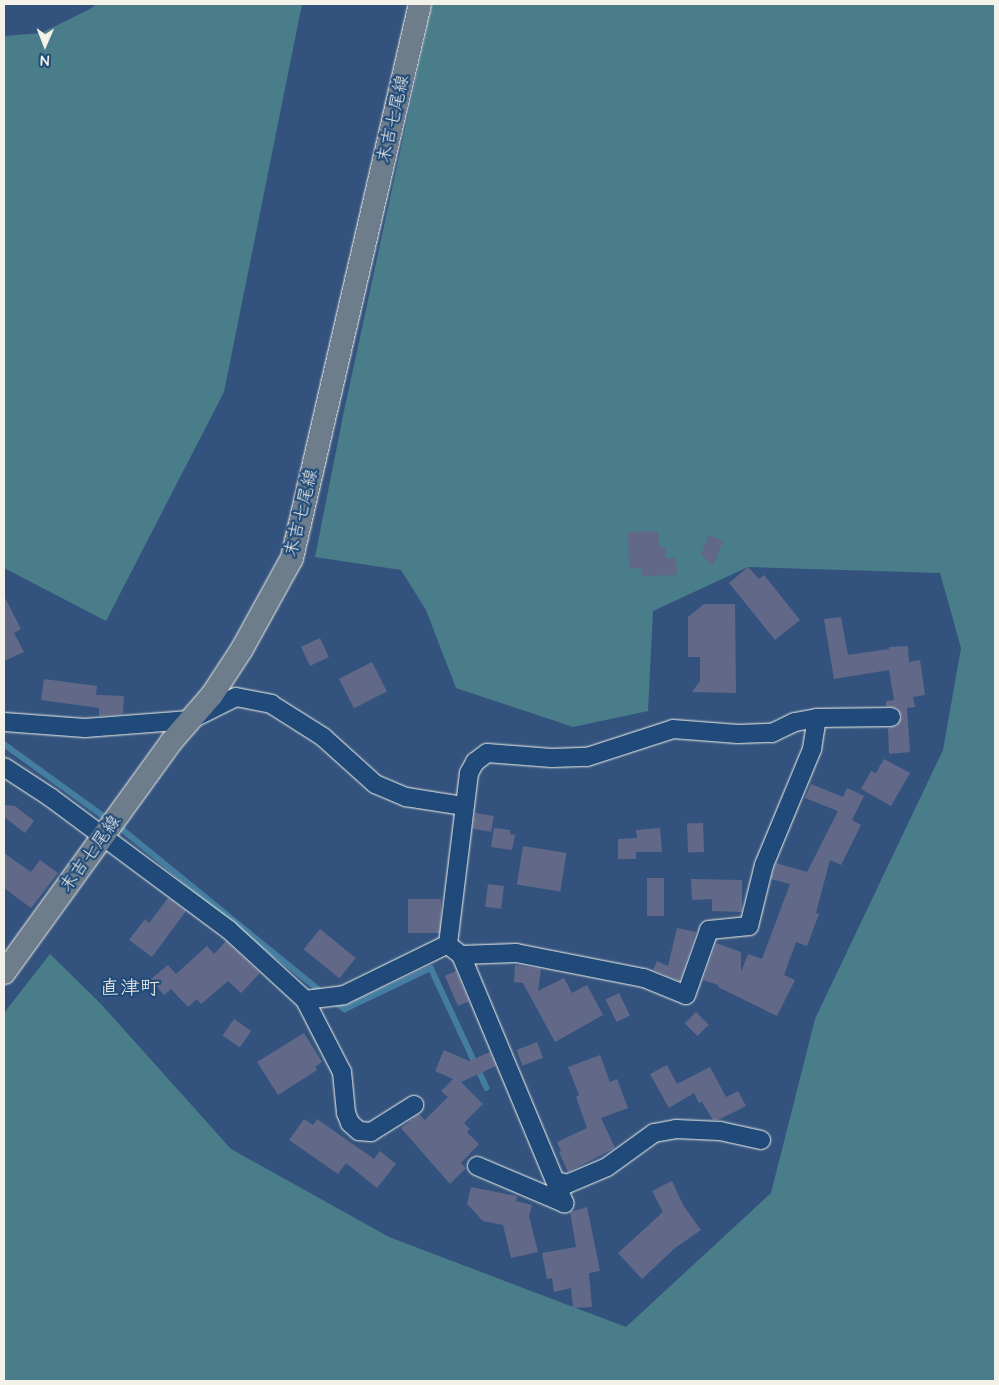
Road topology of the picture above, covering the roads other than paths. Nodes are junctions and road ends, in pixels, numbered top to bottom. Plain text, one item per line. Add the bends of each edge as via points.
1 (420, 4) edge
2 (892, 717) dead end
3 (817, 718) junction
4 (190, 720) junction
5 (4, 722) edge
6 (4, 767) edge
7 (464, 806) junction
8 (103, 838) junction
9 (454, 949) junction
10 (4, 973) edge
11 (305, 1000) junction
12 (414, 1105) dead end
13 (761, 1140) dead end
14 (477, 1166) dead end
15 (556, 1181) junction

1 - 4 main road, 末吉七尾線 via 292,558 242,649
2 - 3 street
3 - 7 street via 795,722 772,733 738,734 673,728 587,757 487,753 471,767
3 - 9 street via 812,749 764,865 750,926 709,930 686,995 644,978 516,953
4 - 5 street via 84,728
4 - 7 street via 236,697 271,704 323,737 374,784 406,797
4 - 8 main road, 末吉七尾線 via 170,742
6 - 8 street via 50,796
7 - 9 street
8 - 10 main road, 末吉七尾線
8 - 11 street via 229,930
9 - 11 street via 344,995
9 - 15 street
11 - 12 street via 342,1072 350,1123 359,1131 371,1132
13 - 15 street via 720,1132 676,1129 654,1133 599,1171 567,1184
14 - 15 street via 564,1203

